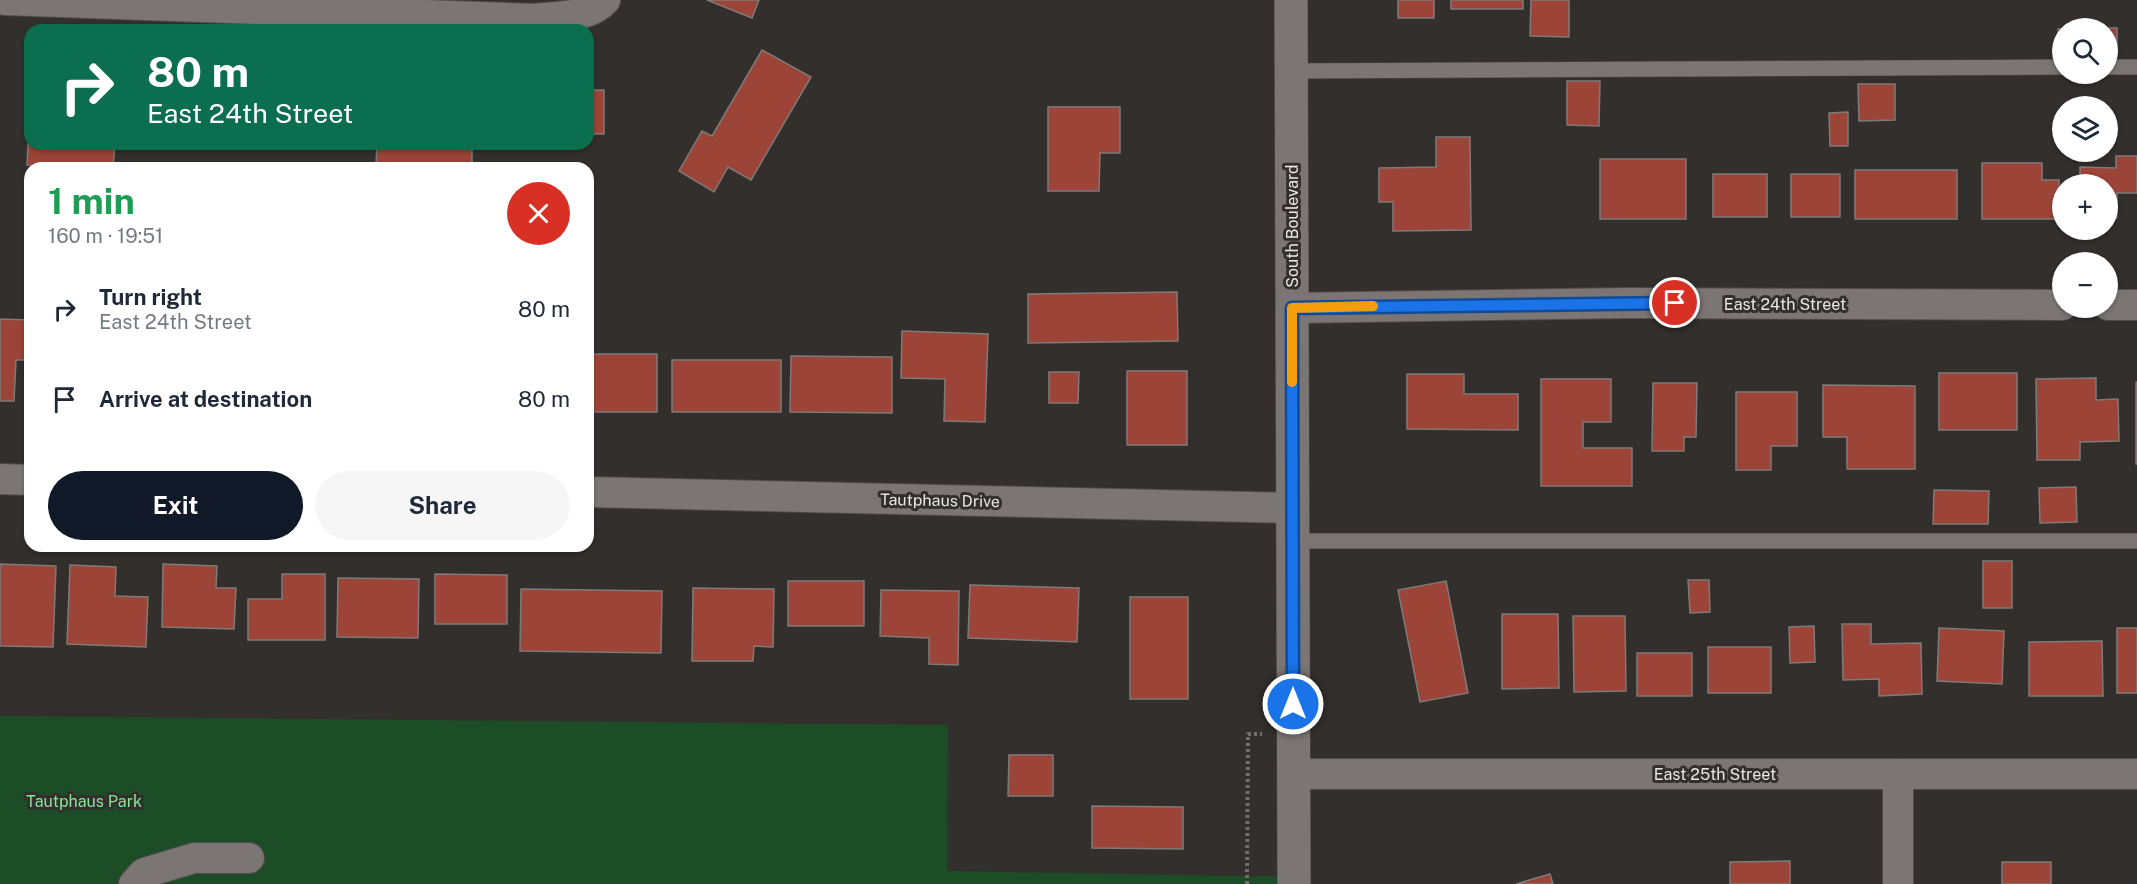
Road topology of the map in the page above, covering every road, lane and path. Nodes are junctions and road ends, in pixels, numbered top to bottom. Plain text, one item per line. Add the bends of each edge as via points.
1 (5, 0) edge
2 (605, 0) edge
3 (1291, 0) edge
4 (2118, 67) edge
5 (2137, 67) edge
6 (2052, 68) edge
7 (1291, 71) junction
8 (2052, 304) edge
9 (2118, 305) edge
10 (2137, 305) edge
11 (1292, 308) junction
12 (0, 479) edge
13 (24, 480) edge
14 (594, 492) edge
15 (1292, 508) junction
16 (1292, 541) junction
17 (2137, 541) edge
18 (1248, 734) dead end
19 (1293, 774) junction
20 (1898, 774) junction
21 (2137, 774) edge
22 (249, 858) dead end
23 (135, 884) edge
24 (1247, 884) edge
25 (1294, 884) edge
26 (1898, 884) edge

1 - 2 street via 535,19 587,12
3 - 7 street, South Boulevard
4 - 5 lane
6 - 7 lane
7 - 11 street, South Boulevard
8 - 11 street, East 24th Street via 1629,303
9 - 10 street
11 - 15 street, South Boulevard
12 - 13 street
14 - 15 street, Tautphaus Drive
15 - 16 street, South Boulevard
16 - 17 lane
16 - 19 street, South Boulevard
18 - 24 path
19 - 20 street, East 25th Street
19 - 25 street, South Boulevard
20 - 21 street, East 25th Street
20 - 26 street
22 - 23 street via 194,858 144,873

